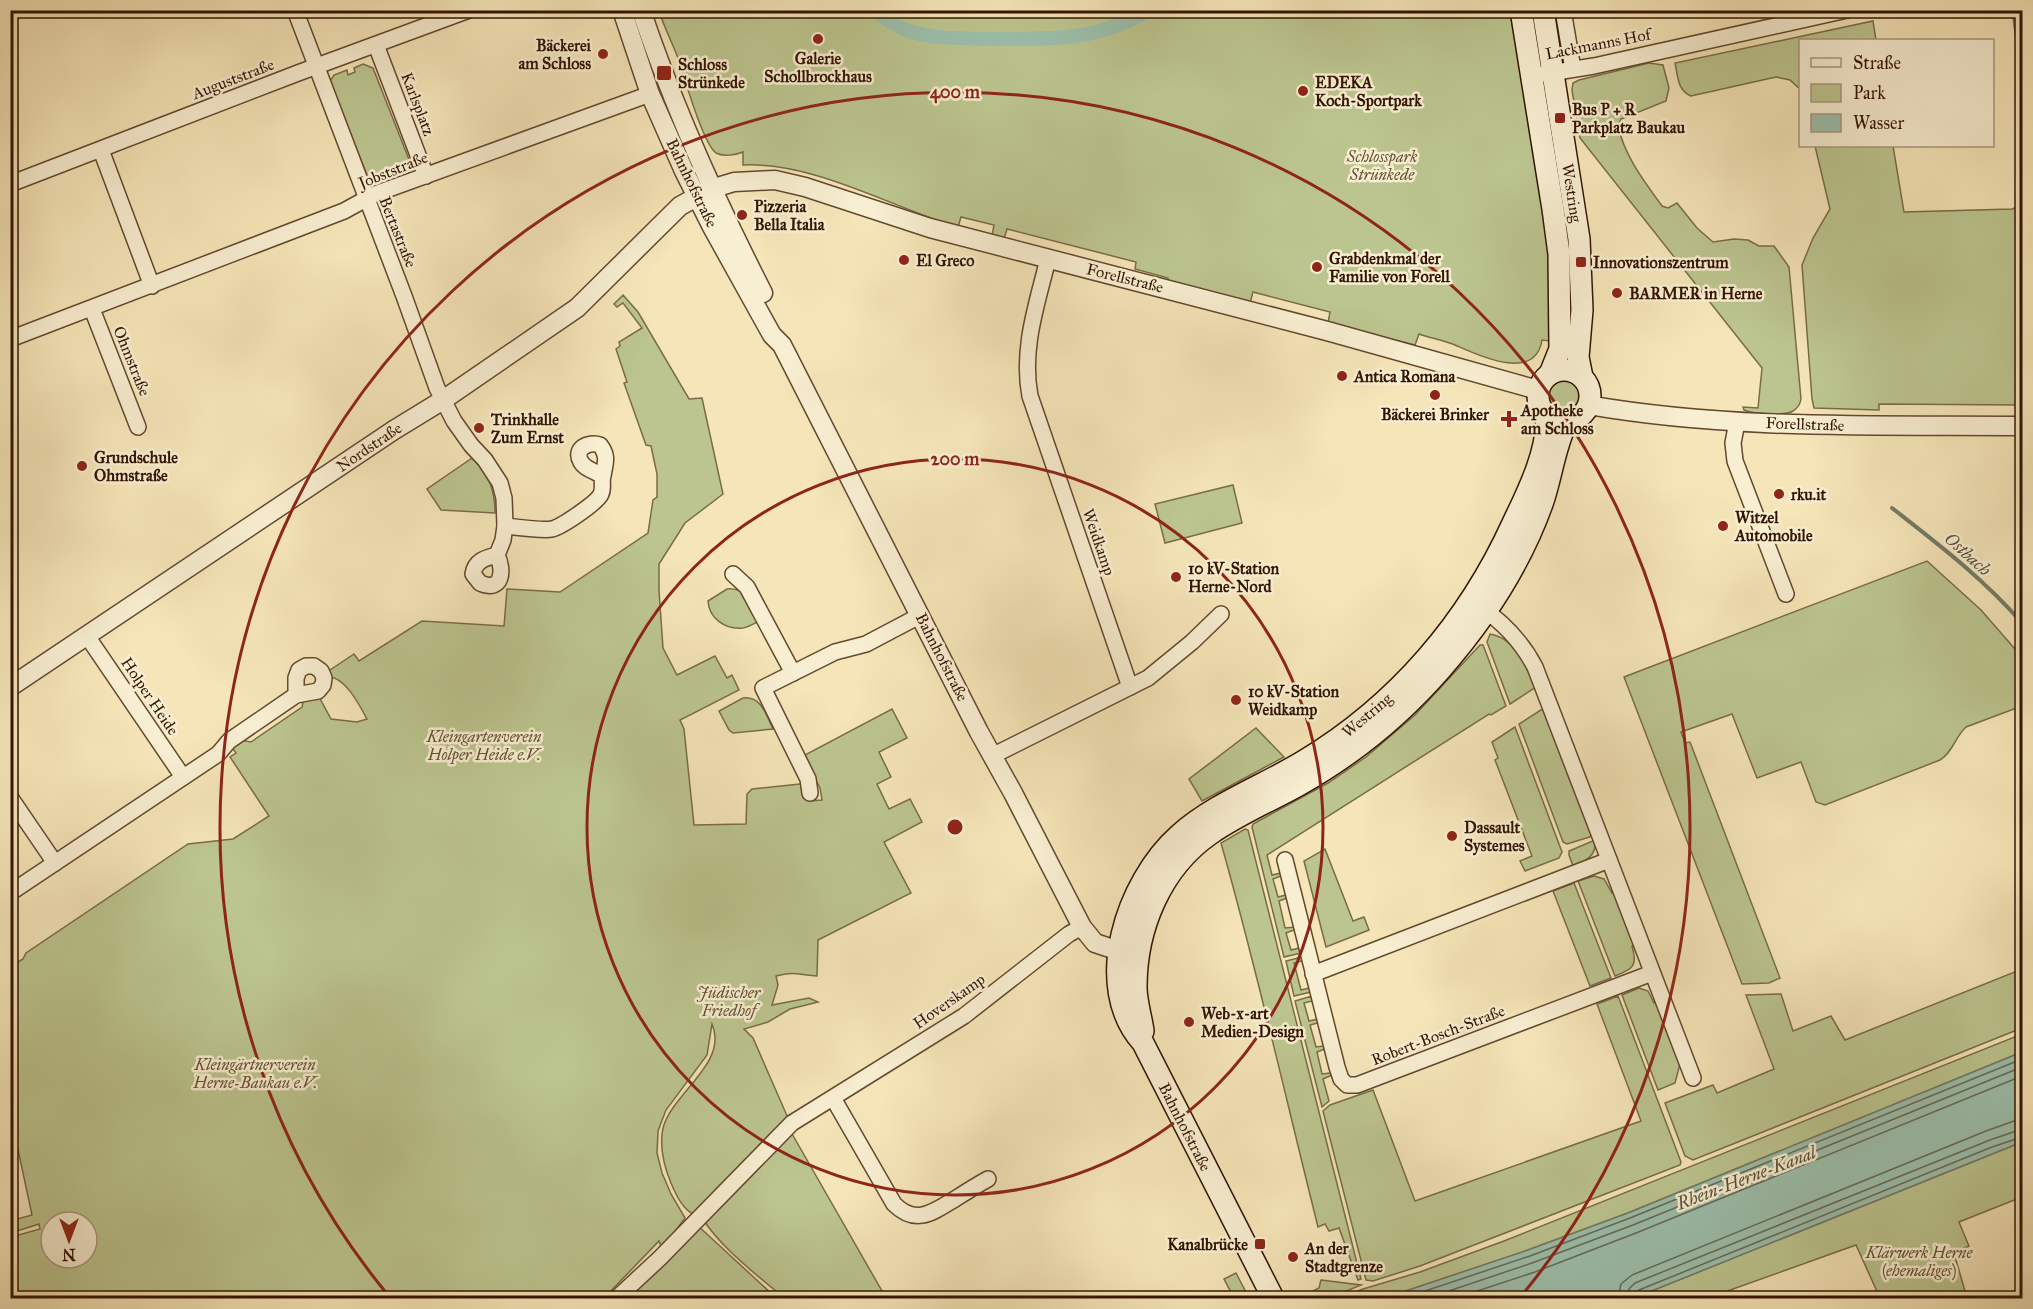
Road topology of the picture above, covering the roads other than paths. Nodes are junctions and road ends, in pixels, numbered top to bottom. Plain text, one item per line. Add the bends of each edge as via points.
1 (295, 10) edge
2 (469, 10) edge
3 (622, 10) edge
4 (641, 10) edge
5 (1521, 10) edge
6 (1543, 10) edge
7 (1563, 10) edge
8 (1847, 10) edge
9 (376, 45) junction
10 (315, 67) junction
11 (1563, 71) junction
12 (1532, 76) junction
13 (650, 94) junction
14 (101, 150) junction
15 (426, 176) junction
16 (10, 184) edge
17 (704, 192) junction
18 (366, 199) junction
19 (1048, 259) junction
20 (152, 286) junction
21 (92, 309) junction
22 (10, 339) edge
23 (1582, 377) junction
24 (1544, 382) junction
25 (443, 400) junction
26 (1588, 405) junction
27 (1546, 415) junction
28 (1567, 422) junction
29 (1737, 422) junction
30 (2022, 426) edge
31 (138, 427) dead end
32 (603, 476) dead end
33 (505, 526) junction
34 (497, 555) dead end
35 (733, 574) dead end
36 (1786, 594) dead end
37 (1479, 606) junction
38 (1221, 614) dead end
39 (921, 615) junction
40 (87, 636) junction
41 (793, 673) junction
42 (10, 687) edge
43 (1130, 687) junction
44 (296, 695) dead end
45 (992, 756) junction
46 (183, 777) junction
47 (810, 793) dead end
48 (10, 797) edge
49 (1285, 860) dead end
50 (1609, 860) junction
51 (55, 863) junction
52 (10, 893) edge
53 (1082, 927) junction
54 (1129, 954) junction
55 (1652, 973) junction
56 (1313, 974) junction
57 (1143, 1043) joint
58 (1693, 1078) dead end
59 (832, 1098) junction
60 (988, 1179) dead end
61 (617, 1299) edge
62 (1273, 1299) edge

1 - 10 street, Bertastraße
2 - 9 street, Auguststraße
3 - 13 street, Bahnhofstraße
4 - 17 street, Bahnhofstraße
5 - 12 main road, Westring
6 - 11 main road, Westring
7 - 11 street, Westring
8 - 11 street, Lackmanns Hof
9 - 10 street, Auguststraße
9 - 15 street, Karlsplatz
10 - 14 street, Auguststraße
10 - 18 street, Bertastraße
11 - 12 street, Lackmanns Hof
11 - 23 main road, Westring via 1579,239 1582,310 1578,357
12 - 24 main road, Westring via 1559,254 1560,349
13 - 15 street, Jobststraße
13 - 17 street, Bahnhofstraße
14 - 16 street, Auguststraße
14 - 20 street
15 - 18 street, Jobststraße
17 - 19 street, Forellstraße via 734,182 775,180 930,228
17 - 25 street, Nordstraße via 674,211 577,308
17 - 39 street, Bahnhofstraße via 772,335 782,345
18 - 20 street, Jobststraße
18 - 25 street, Bertastraße
19 - 24 street, Forellstraße
19 - 43 street, Weidkamp via 1029,339 1026,365 1030,396
20 - 21 street, Jobststraße
21 - 22 street, Jobststraße
21 - 31 street, Ohmstraße
23 - 24 main road via 1558,370
23 - 26 main road via 1589,390
24 - 27 main road via 1539,404
25 - 33 street, Bertastraße via 454,422 500,483
25 - 40 street, Nordstraße
26 - 28 main road via 1580,416
26 - 29 street, Forellstraße
27 - 28 main road
27 - 37 main road, Westring via 1545,440 1526,495
28 - 37 main road, Westring via 1550,482 1518,559
29 - 30 street, Forellstraße
29 - 36 street via 1735,461
32 - 33 street via 600,497 552,529
33 - 34 street, Bertastraße
35 - 41 street via 747,587
37 - 50 street via 1526,649
37 - 54 main road, Westring via 1474,630 1422,689 1372,735 1319,773 1211,833 1188,850 1164,879
38 - 43 street via 1148,678
39 - 41 street via 866,644 835,652
39 - 45 street, Bahnhofstraße
40 - 42 street, Nordstraße
40 - 46 street, Holper Heide
41 - 47 street via 763,688 808,779
43 - 45 street
44 - 46 street
45 - 53 street, Bahnhofstraße
46 - 51 street
48 - 51 street
49 - 56 street, Robert-Bosch-Straße
50 - 55 street
50 - 56 street
51 - 52 street
53 - 54 street, Bahnhofstraße via 1095,943
53 - 59 street, Hoverskamp via 964,1016
54 - 57 main road, Westring
55 - 56 street, Robert-Bosch-Straße via 1357,1085 1347,1085 1341,1079
55 - 58 street
57 - 62 main road, Bahnhofstraße
59 - 60 street via 894,1204 905,1213 918,1216 932,1212
59 - 61 street, Hoverskamp via 782,1132

